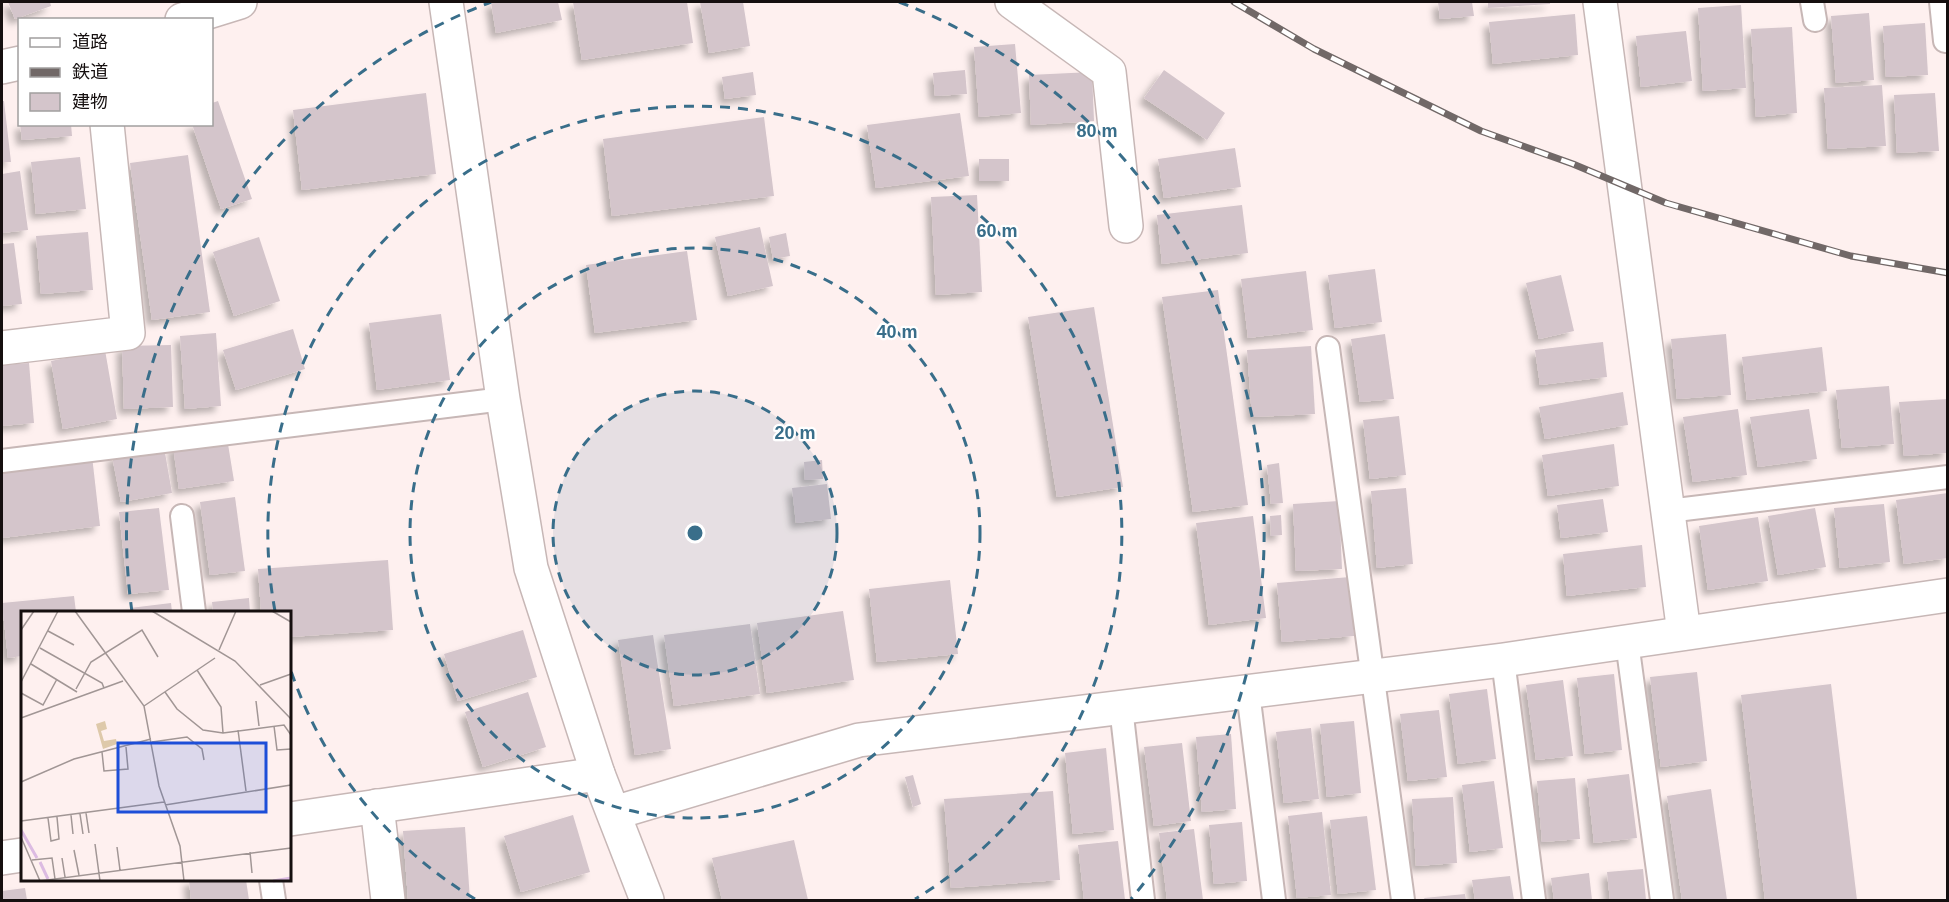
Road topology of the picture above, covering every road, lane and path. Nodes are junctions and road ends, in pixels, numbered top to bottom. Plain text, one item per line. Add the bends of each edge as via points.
1 (240, 2) edge
2 (446, 2) edge
3 (1012, 2) edge
4 (1600, 2) edge
5 (1941, 2) edge
6 (188, 18) edge
7 (1945, 41) dead end
8 (18, 63) edge
9 (2, 67) edge
10 (107, 126) edge
11 (1126, 226) dead end
12 (2, 348) edge
13 (1328, 348) dead end
14 (503, 399) junction
15 (2, 461) edge
16 (1947, 477) edge
17 (1668, 512) junction
18 (182, 516) dead end
19 (1947, 595) edge
20 (195, 611) edge
21 (1684, 633) junction
22 (1627, 642) junction
23 (1503, 660) junction
24 (1374, 676) junction
25 (1248, 692) junction
26 (1121, 707) junction
27 (598, 774) junction
28 (377, 806) junction
29 (614, 813) junction
30 (291, 819) edge
31 (21, 855) edge
32 (2, 858) edge
33 (271, 881) edge
34 (274, 900) edge
35 (388, 900) edge
36 (647, 900) edge
37 (1143, 900) edge
38 (1274, 900) edge
39 (1403, 900) edge
40 (1534, 900) edge
41 (1662, 900) edge

1 - 6 street
2 - 14 street
3 - 11 street via 1109,72
4 - 17 street
5 - 7 lane
8 - 9 street
10 - 12 street via 128,333
13 - 24 lane
14 - 15 lane
14 - 27 street via 531,568
16 - 17 lane
17 - 21 street
18 - 20 lane
19 - 21 street
21 - 22 street
22 - 23 street
22 - 41 lane
23 - 24 street
23 - 40 lane
24 - 25 street
24 - 39 lane
25 - 26 street
25 - 38 lane
26 - 29 street via 860,741
26 - 37 lane
27 - 28 street
27 - 29 street
28 - 30 street
28 - 35 street
29 - 36 street
31 - 32 street
33 - 34 lane

